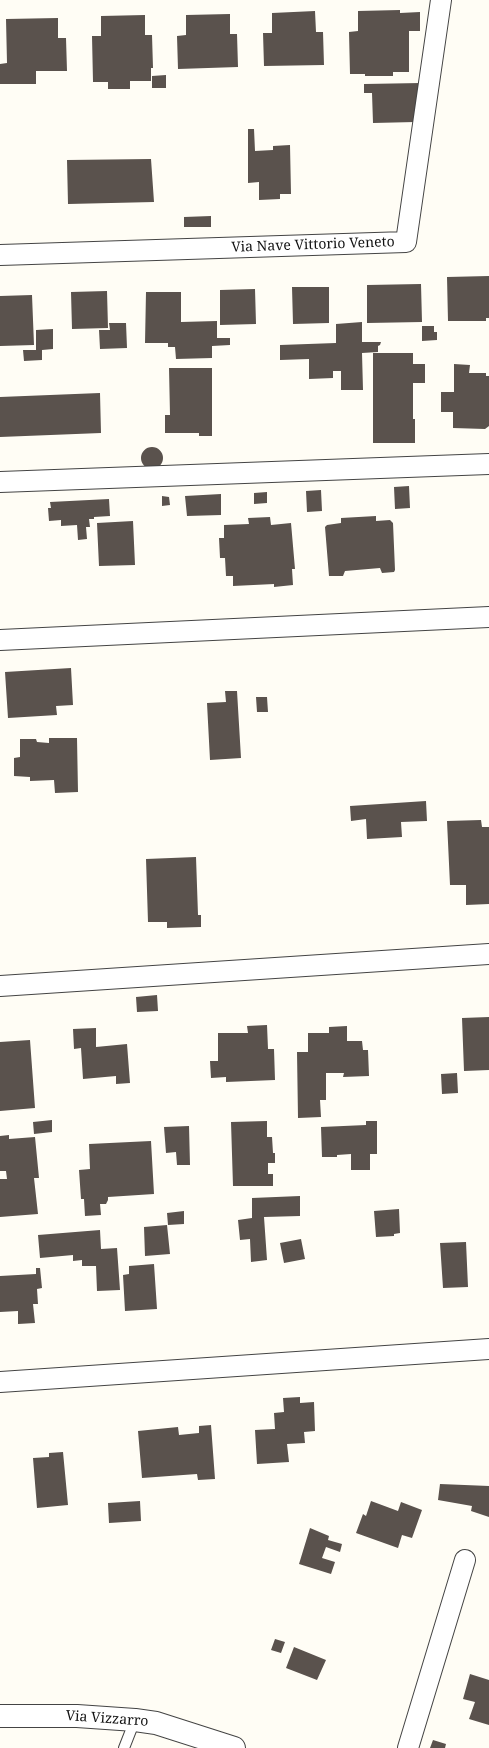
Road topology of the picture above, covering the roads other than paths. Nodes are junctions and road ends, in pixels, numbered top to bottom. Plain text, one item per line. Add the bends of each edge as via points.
1 (441, 0) edge
2 (0, 255) edge
3 (489, 464) edge
4 (0, 482) edge
5 (489, 617) edge
6 (0, 640) edge
7 (489, 954) edge
8 (0, 986) edge
9 (489, 1349) edge
10 (0, 1382) edge
11 (465, 1560) dead end
12 (0, 1716) edge
13 (135, 1720) junction
14 (124, 1748) edge
15 (234, 1748) edge
16 (408, 1748) edge

1 - 2 street, Via Nave Vittorio Veneto via 406,242
3 - 4 street
5 - 6 street
7 - 8 street
9 - 10 street
11 - 16 street
12 - 13 street, Via Vizzarro via 77,1716
13 - 14 lane
13 - 15 street, Via Vizzarro via 156,1723

